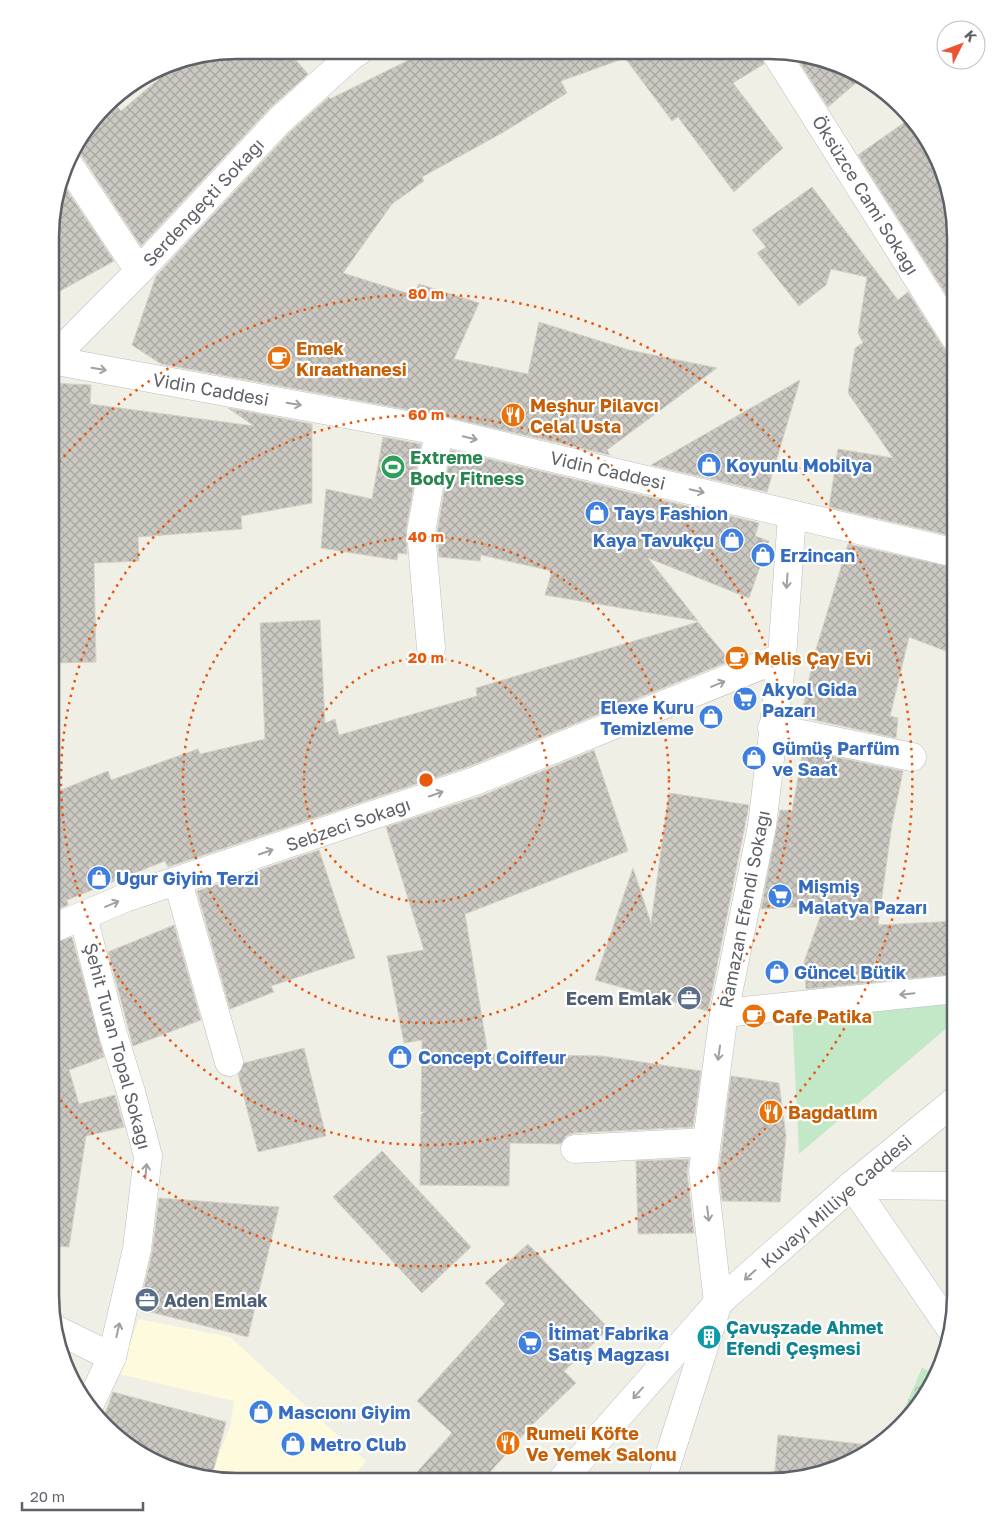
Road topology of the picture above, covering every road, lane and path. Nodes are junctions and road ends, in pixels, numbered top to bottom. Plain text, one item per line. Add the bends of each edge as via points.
1 (348, 59) edge
2 (779, 59) edge
3 (72, 169) edge
4 (139, 271) junction
5 (947, 325) edge
6 (59, 352) edge
7 (59, 361) edge
8 (439, 431) junction
9 (792, 515) junction
10 (947, 551) edge
11 (431, 648) dead end
12 (782, 657) junction
13 (772, 728) junction
14 (912, 757) dead end
15 (178, 882) junction
16 (83, 916) junction
17 (59, 925) edge
18 (947, 990) edge
19 (724, 1013) junction
20 (229, 1062) dead end
21 (947, 1107) edge
22 (706, 1142) junction
23 (575, 1150) dead end
24 (852, 1185) junction
25 (947, 1186) edge
26 (718, 1303) junction
27 (946, 1320) edge
28 (63, 1333) edge
29 (112, 1357) junction
30 (92, 1399) edge
31 (568, 1473) edge
32 (664, 1473) edge

1 - 4 street, Serdengeçti Sokağı via 280,120
2 - 5 street, Öksüzce Cami Sokağı
3 - 4 street
4 - 6 street, Serdengeçti Sokağı
7 -> 8 street, Vidin Caddesi
8 -> 9 street, Vidin Caddesi
8 - 11 street via 421,532
9 - 10 street, Vidin Caddesi
9 -> 12 street, Ramazan Efendi Sokağı
12 - 13 street, Ramazan Efendi Sokağı
15 -> 12 street, Sebzeci Sokağı via 475,781
13 - 14 street
13 - 19 street, Ramazan Efendi Sokağı via 762,826
16 -> 15 street, Sebzeci Sokağı
15 - 20 street
16 - 17 street, Sebzeci Sokağı
29 -> 16 street, Şehit Turan Topal Sokağı via 137,1249 148,1156
18 -> 19 street
19 -> 22 street, Ramazan Efendi Sokağı
21 - 24 street, Kuvayı Milliye Caddesi
22 - 23 street
22 -> 26 street, Ramazan Efendi Sokağı via 703,1171
24 - 25 street
24 -> 26 street, Kuvayı Milliye Caddesi
24 - 27 street
26 -> 31 street, Kuvayı Milliye Caddesi
26 - 32 street
28 - 29 street
29 - 30 street, Şehit Turan Topal Sokağı

